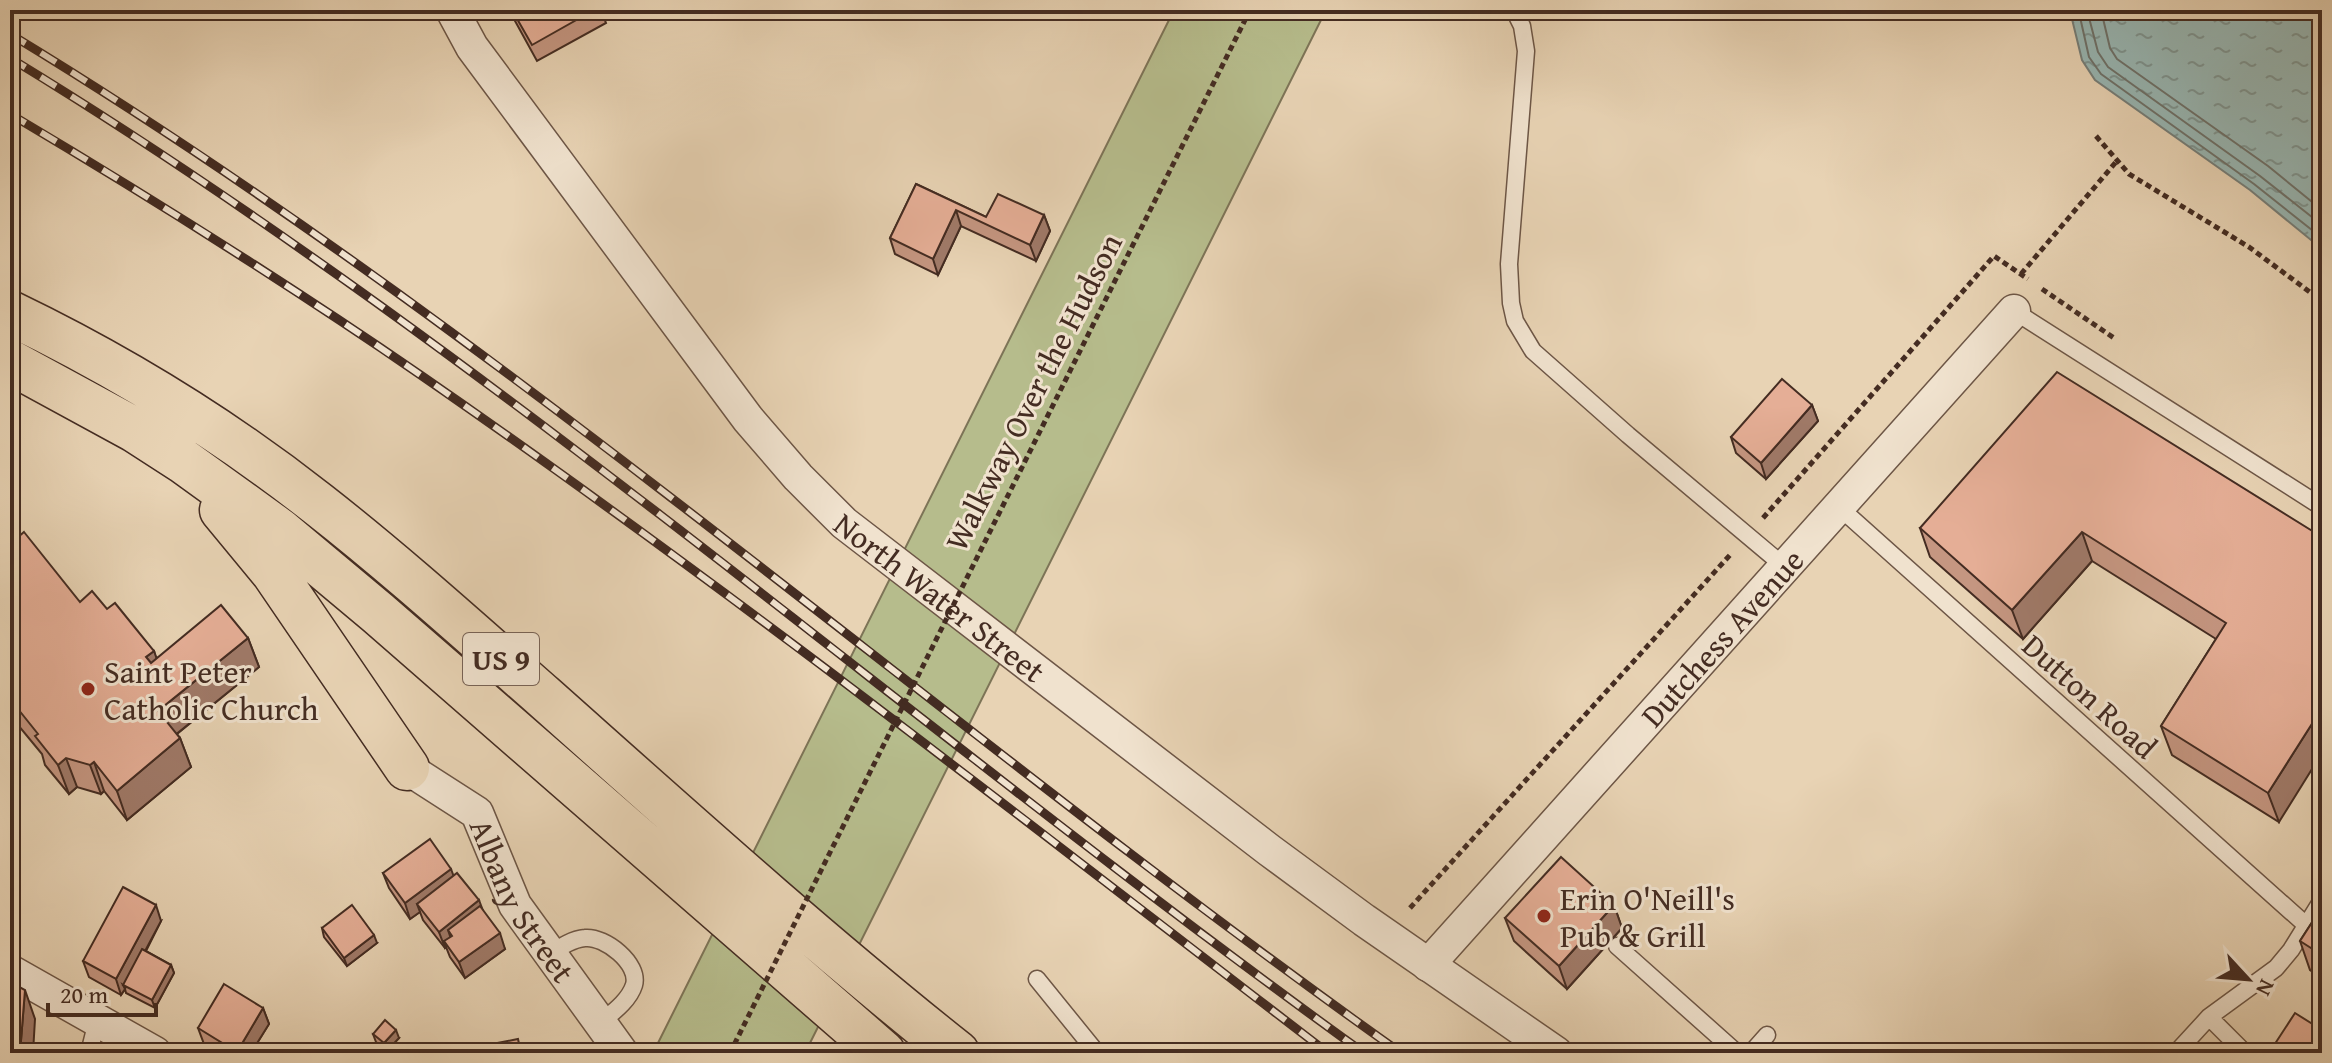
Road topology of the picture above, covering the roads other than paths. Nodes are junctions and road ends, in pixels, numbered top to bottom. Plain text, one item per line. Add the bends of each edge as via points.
1 (452, 10) edge
2 (1514, 10) edge
3 (2014, 311) joint
4 (10, 313) edge
5 (10, 362) edge
6 (135, 430) junction
7 (1839, 507) junction
8 (2322, 507) edge
9 (1785, 567) junction
10 (407, 768) joint
11 (2322, 900) edge
12 (2306, 925) junction
13 (1617, 946) dead end
14 (551, 954) junction
15 (1428, 965) junction
16 (10, 971) edge
17 (1037, 979) dead end
18 (2209, 1017) junction
19 (97, 1021) junction
20 (600, 1023) junction
21 (1767, 1035) dead end
22 (89, 1053) edge
23 (155, 1053) edge
24 (622, 1053) edge
25 (883, 1053) edge
26 (957, 1053) edge
27 (1097, 1053) edge
28 (1556, 1053) edge
29 (1737, 1053) edge
30 (1751, 1053) edge
31 (2176, 1053) edge
32 (2245, 1053) edge

1 - 15 street, North Water Street via 472,47 674,321 748,419 820,500 869,544 1244,831
2 - 9 lane via 1526,51 1509,264 1515,321 1533,351
3 - 7 street, Dutchess Avenue
3 - 8 lane
4 - 26 highway, US 9 via 154,393 317,503
5 - 6 highway, US 9
6 - 10 highway via 206,493 254,546
6 - 25 highway, US 9 via 331,572
7 - 9 street, Dutchess Avenue
7 - 12 lane, Dutton Road
9 - 15 street, Dutchess Avenue
10 - 14 street, Albany Street via 477,813 515,905
11 - 12 lane
12 - 18 lane via 2276,968
13 - 29 lane
14 - 20 street, Albany Street
14 - 20 lane via 578,939 595,938 613,947 632,969 635,977 628,997
15 - 28 street, North Water Street
16 - 19 street
17 - 27 lane
18 - 31 lane
18 - 32 lane
19 - 22 lane
19 - 23 street
20 - 24 street, Albany Street
21 - 30 lane

